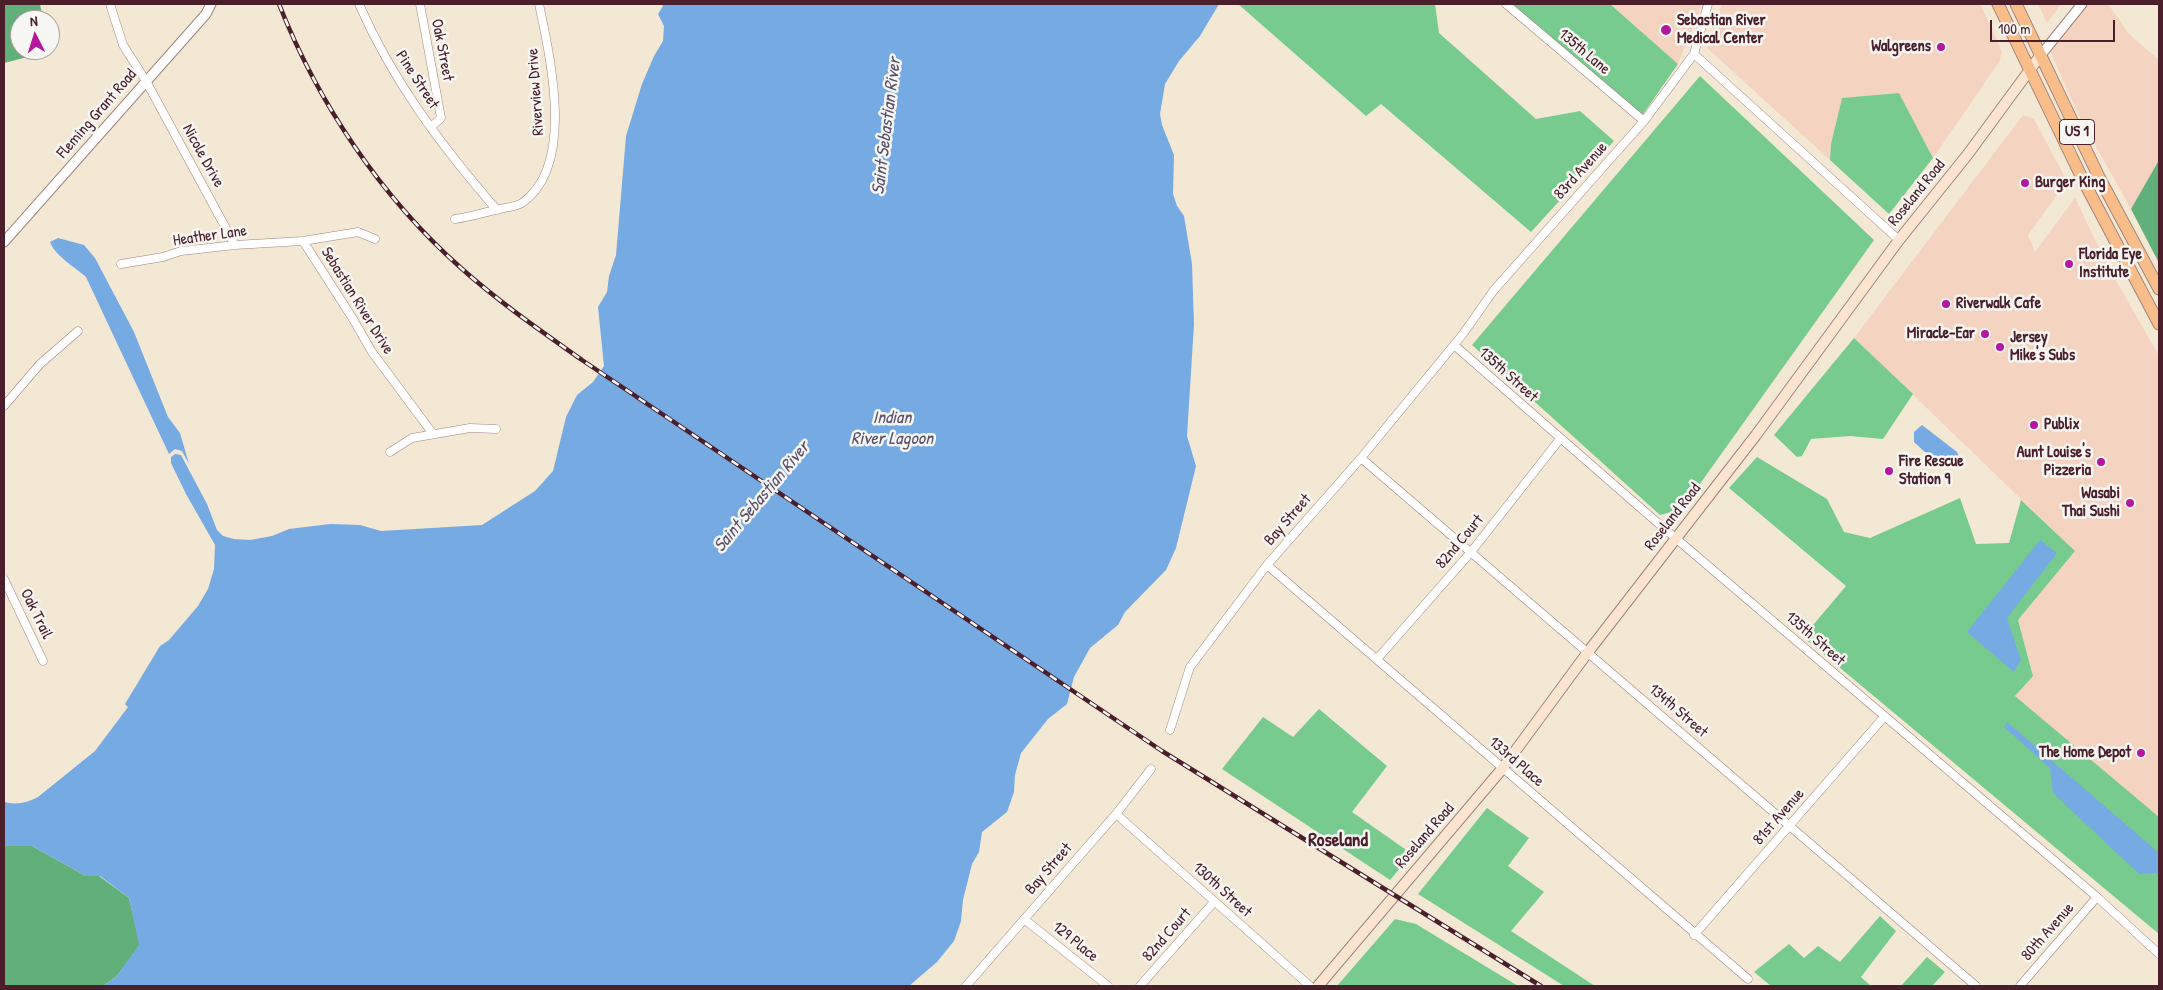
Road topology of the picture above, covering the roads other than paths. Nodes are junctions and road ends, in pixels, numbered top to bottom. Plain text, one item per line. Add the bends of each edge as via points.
1 (110, 4) edge
2 (211, 4) edge
3 (359, 4) edge
4 (420, 4) edge
5 (539, 4) edge
6 (1506, 4) edge
7 (1708, 4) edge
8 (1998, 4) edge
9 (2016, 4) edge
10 (2082, 4) edge
11 (1694, 54) junction
12 (2040, 56) junction
13 (2029, 70) junction
14 (146, 81) junction
15 (1644, 121) junction
16 (431, 127) junction
17 (496, 210) junction
18 (455, 219) dead end
19 (375, 239) dead end
20 (1899, 240) junction
21 (303, 241) junction
22 (4, 242) edge
23 (235, 245) junction
24 (121, 264) dead end
25 (2159, 289) edge
26 (2159, 324) edge
27 (78, 331) dead end
28 (1454, 345) junction
29 (4, 406) edge
30 (496, 428) dead end
31 (433, 434) junction
32 (1560, 439) junction
33 (390, 452) dead end
34 (1360, 458) junction
35 (1675, 538) junction
36 (1471, 552) junction
37 (1267, 565) junction
38 (4, 580) edge
39 (1588, 652) junction
40 (1377, 659) junction
41 (43, 661) dead end
42 (1884, 717) junction
43 (1170, 730) dead end
44 (1152, 769) dead end
45 (1502, 769) junction
46 (1116, 814) junction
47 (1790, 826) junction
48 (2097, 897) junction
49 (1214, 902) junction
50 (1024, 919) junction
51 (1694, 934) junction
52 (2159, 954) edge
53 (1748, 979) dead end
54 (966, 986) edge
55 (1108, 986) edge
56 (1140, 986) edge
57 (1310, 986) edge
58 (1318, 986) edge
59 (1976, 986) edge
60 (2020, 986) edge

1 - 14 street, Nicole Drive via 123,45
2 - 14 street, Fleming Grant Road via 206,14
3 - 16 street, Pine Street via 405,90
4 - 16 street, Oak Street via 441,118
5 - 17 street, Riverview Drive via 552,75 553,148 535,191 520,204
6 - 15 street, 135th Lane
7 - 11 street, 83rd Avenue
8 - 13 main road, US 1
9 - 12 main road, US 1
10 - 12 street
11 - 15 street, 83rd Avenue
11 - 20 street
12 - 13 main road, Roseland Road
12 - 25 main road, US 1
13 - 20 main road, Roseland Road via 1968,154
13 - 26 main road, US 1
14 - 22 street, Fleming Grant Road
14 - 23 street, Nicole Drive
15 - 28 street, 83rd Avenue via 1494,290
16 - 17 street, Pine Street via 459,167
17 - 18 street
19 - 21 street, Sebastian River Drive via 358,232
20 - 35 main road, Roseland Road via 1756,435
21 - 23 street, Heather Lane
21 - 31 street, Sebastian River Drive via 372,352
23 - 24 street, Heather Lane via 181,251
27 - 29 street via 40,364
28 - 32 street, 135th Street
28 - 34 street, Bay Street
30 - 31 street
31 - 33 street via 412,438
32 - 35 street, 135th Street
32 - 36 street, 82nd Court
34 - 36 street, 134th Street
34 - 37 street, Bay Street
35 - 39 main road, Roseland Road
35 - 42 street, 135th Street
36 - 39 street, 134th Street
36 - 40 street, 82nd Court
37 - 40 street, 133rd Place
37 - 43 street, Bay Street via 1190,667
38 - 41 street, Oak Trail
39 - 45 main road, Roseland Road
39 - 47 street, 134th Street
40 - 45 street, 133rd Place
42 - 47 street, 81st Avenue
42 - 48 street, 135th Street
44 - 46 street, Bay Street
45 - 51 street, 133rd Place
45 - 58 main road, Roseland Road
46 - 49 street, 130th Street
46 - 50 street, Bay Street
47 - 51 street, 81st Avenue
47 - 59 street, 134th Street
48 - 52 street, 135th Street
48 - 60 street, 80th Avenue
49 - 56 street, 82nd Court
49 - 57 street, 130th Street
50 - 54 street, Bay Street
50 - 55 street, 129 Place
51 - 53 street, 133rd Place

